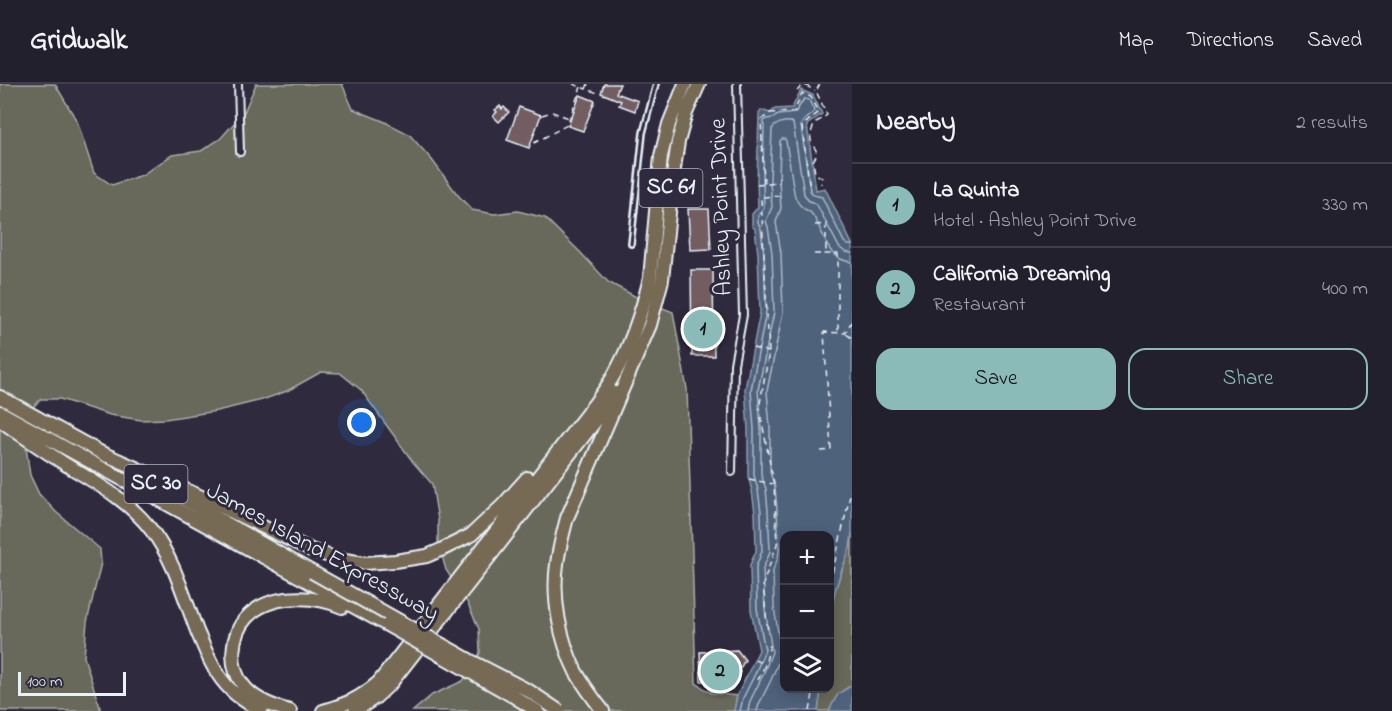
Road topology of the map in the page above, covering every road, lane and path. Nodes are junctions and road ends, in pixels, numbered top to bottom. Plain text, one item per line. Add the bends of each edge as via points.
1 (238, 84) edge
2 (573, 84) edge
3 (588, 84) edge
4 (656, 84) edge
5 (685, 84) edge
6 (699, 84) edge
7 (736, 84) edge
8 (820, 84) edge
9 (581, 87) junction
10 (586, 89) junction
11 (797, 91) dead end
12 (816, 91) junction
13 (598, 93) dead end
14 (542, 115) dead end
15 (570, 118) junction
16 (534, 143) dead end
17 (810, 146) dead end
18 (804, 147) junction
19 (240, 152) dead end
20 (779, 175) dead end
21 (764, 183) junction
22 (757, 184) dead end
23 (821, 184) dead end
24 (810, 189) dead end
25 (780, 196) dead end
26 (815, 225) dead end
27 (631, 244) dead end
28 (814, 254) dead end
29 (826, 254) junction
30 (652, 294) junction
31 (852, 321) edge
32 (838, 333) junction
33 (845, 333) junction
34 (852, 338) edge
35 (640, 348) junction
36 (753, 348) dead end
37 (769, 352) junction
38 (0, 397) edge
39 (592, 406) junction
40 (759, 410) dead end
41 (0, 412) edge
42 (761, 417) dead end
43 (0, 420) edge
44 (820, 450) dead end
45 (102, 453) junction
46 (732, 472) dead end
47 (749, 479) dead end
48 (774, 484) junction
49 (852, 487) edge
50 (834, 566) edge
51 (387, 625) junction
52 (768, 634) dead end
53 (770, 645) dead end
54 (755, 660) dead end
55 (765, 665) junction
56 (758, 680) dead end
57 (813, 693) edge
58 (261, 711) edge
59 (290, 711) edge
60 (323, 711) edge
61 (355, 711) edge
62 (537, 711) edge
63 (559, 711) edge
64 (603, 711) edge
65 (810, 711) edge

1 - 19 street
2 - 9 path
3 - 10 path
4 - 27 lane via 643,133
5 - 30 highway, SC 61 via 661,156 650,278
6 - 30 highway, SC 61 via 678,142 662,280
7 - 46 street, Ashley Point Drive via 743,315 734,364
8 - 12 path
9 - 10 path
9 - 15 path
10 - 13 path
11 - 12 path via 807,86
12 - 23 path via 827,115 811,129 816,150 815,173 822,178
14 - 15 path via 552,112
15 - 16 path via 567,125
17 - 18 path
18 - 21 path via 802,126 819,112 811,97 802,93 794,112 770,113 761,120
18 - 24 path
20 - 21 path via 779,182
21 - 22 path
25 - 37 path via 759,197
26 - 29 path via 826,224
28 - 29 path
29 - 32 path via 838,254
30 - 35 highway, SC 61 via 650,325
30 - 39 highway, SC 61 via 614,376
31 - 33 path
32 - 33 path
32 - 44 path via 825,332 831,450
33 - 34 path
35 - 61 highway, bridge via 604,410 398,675
35 - 64 highway via 567,518 556,565 557,605 564,641 575,670
36 - 37 path
37 - 40 path
38 - 45 highway, James Island Expressway / SC 30
39 - 45 highway via 471,535 427,556 395,561 365,563 311,550
39 - 60 highway, bridge via 379,682 353,702
41 - 51 highway, James Island Expressway / SC 30
42 - 48 path
43 - 58 highway via 116,496 151,529 176,574 215,670 230,689
45 - 63 highway, James Island Expressway / SC 30, bridge
47 - 48 path
48 - 52 path via 777,544 763,584
49 - 50 path
51 - 59 highway via 328,601 308,599 265,604 247,617 234,644 235,669 243,686 259,699
51 - 62 highway, James Island Expressway / SC 30, bridge
53 - 55 path
54 - 55 path
55 - 56 path
57 - 65 path

